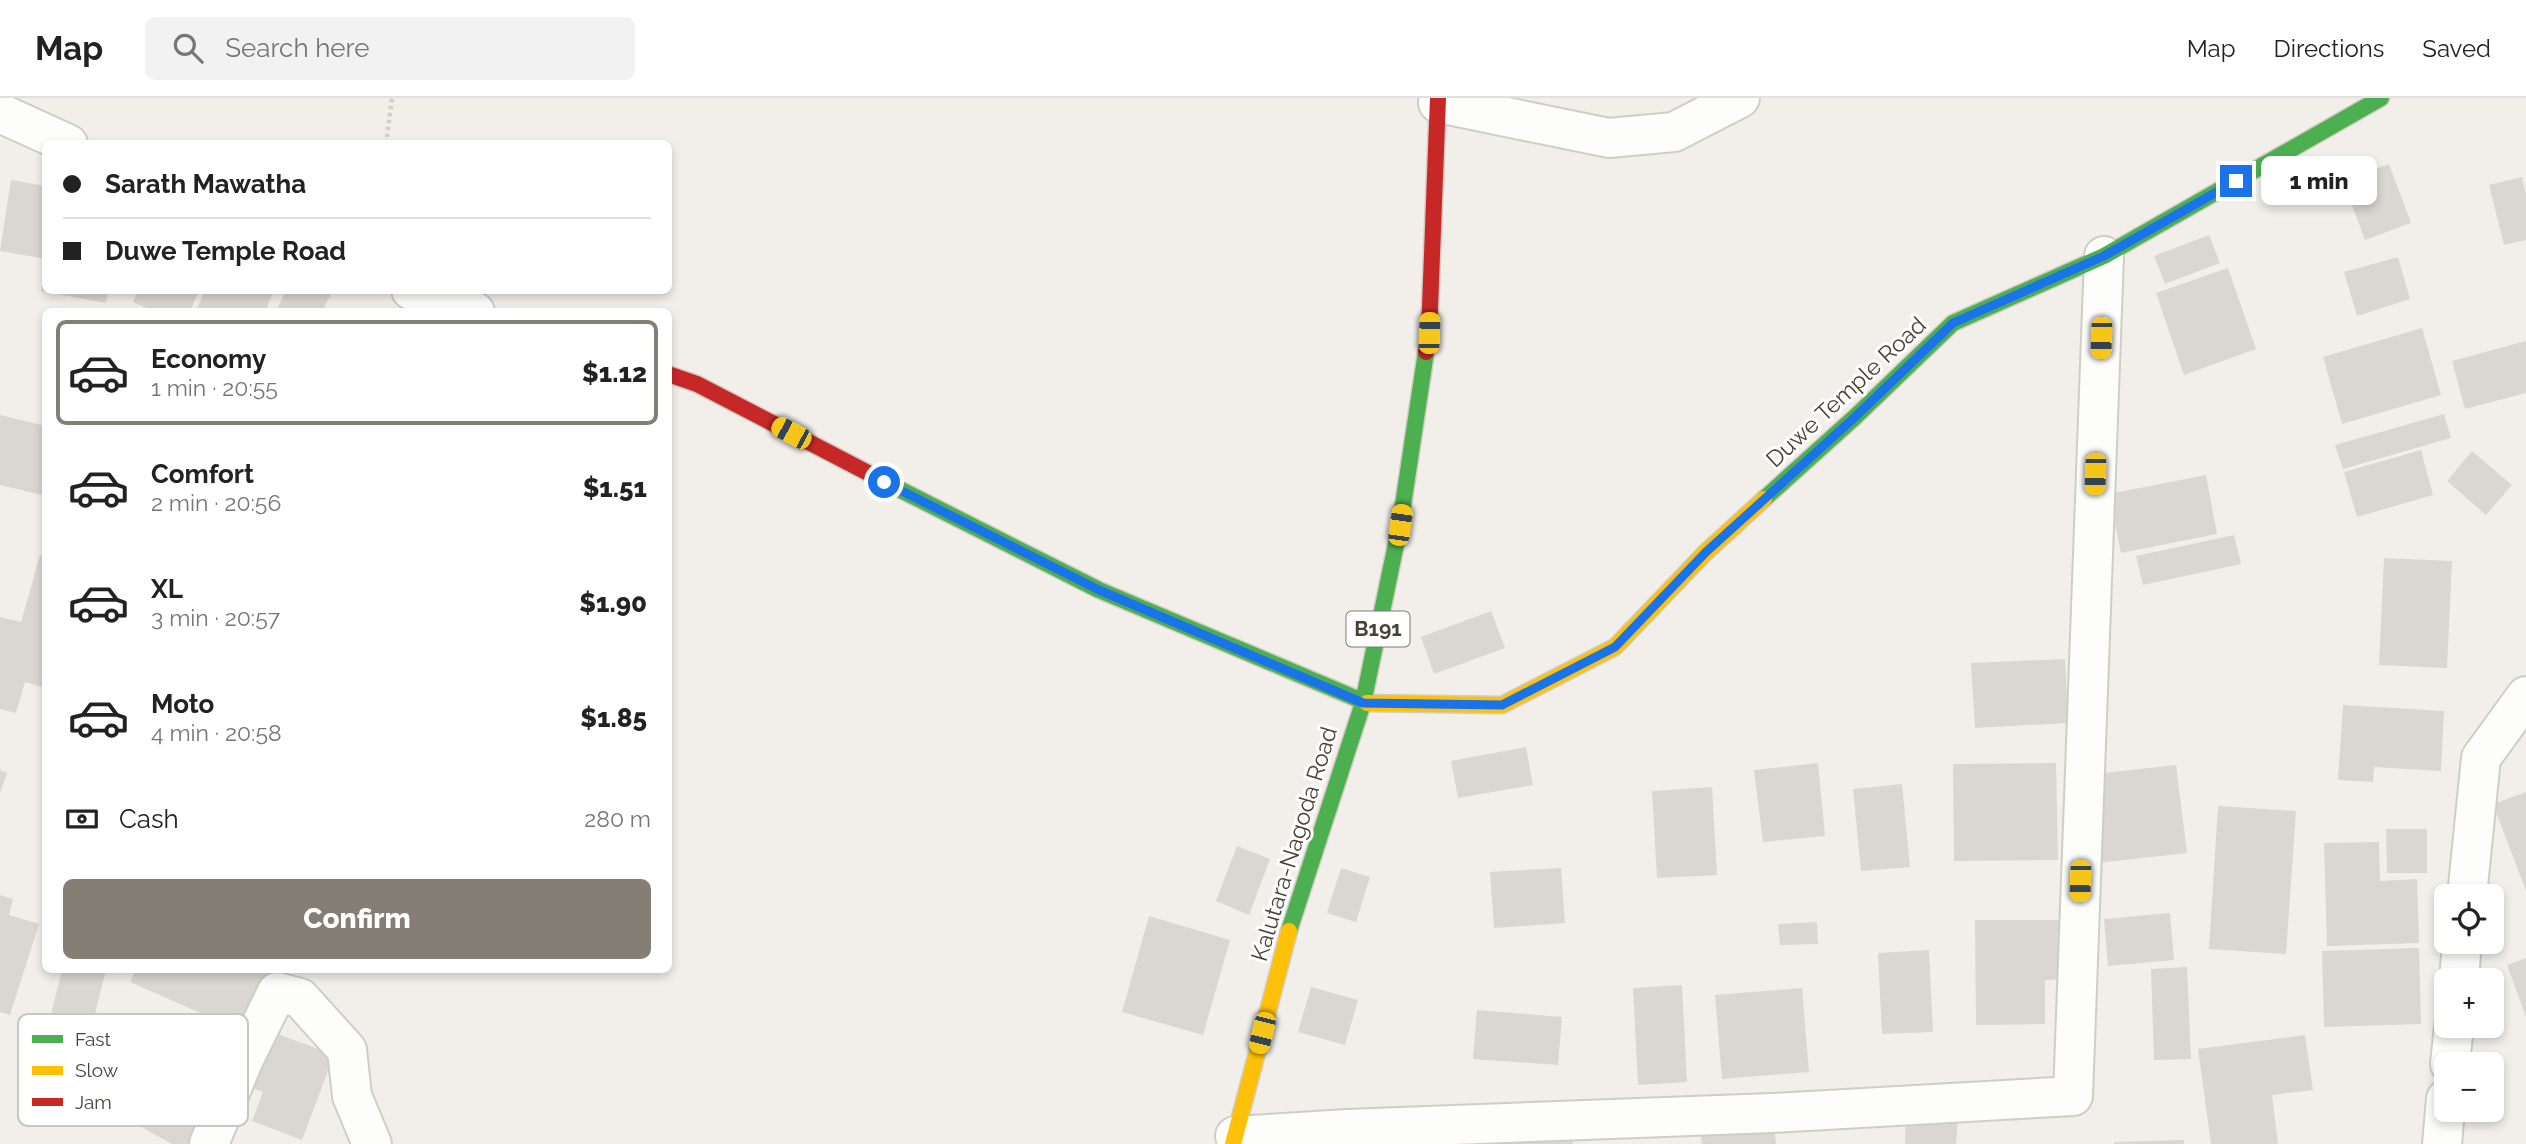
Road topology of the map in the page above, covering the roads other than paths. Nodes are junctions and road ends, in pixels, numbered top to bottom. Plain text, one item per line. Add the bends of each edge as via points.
1 (1740, 98) edge
2 (2381, 98) edge
3 (1438, 101) edge
4 (0, 114) edge
5 (59, 140) edge
6 (2104, 256) junction
7 (423, 294) edge
8 (463, 308) edge
9 (672, 375) edge
10 (2526, 696) edge
11 (1363, 703) junction
12 (2468, 884) edge
13 (248, 1051) edge
14 (2444, 1122) edge
15 (216, 1126) edge
16 (1435, 1135) edge
17 (1234, 1140) edge
18 (209, 1144) edge
19 (372, 1144) edge
20 (2442, 1144) edge

1 - 3 street via 1674,132 1609,138
2 - 6 street, Duwe Temple Road
3 - 11 street, Kalutara-Nagoda Road / B191 via 1429,333 1400,525
4 - 5 street
6 - 11 street, Duwe Temple Road via 1953,323 1706,552 1615,647 1502,705
6 - 16 street via 2073,1096
7 - 8 street
9 - 11 street via 697,384 1099,590
10 - 12 street via 2481,758
11 - 17 street, Kalutara-Nagoda Road / B191 via 1281,956
13 - 19 street via 277,992 300,998 347,1050 352,1096
14 - 20 street
15 - 18 street
16 - 17 street

